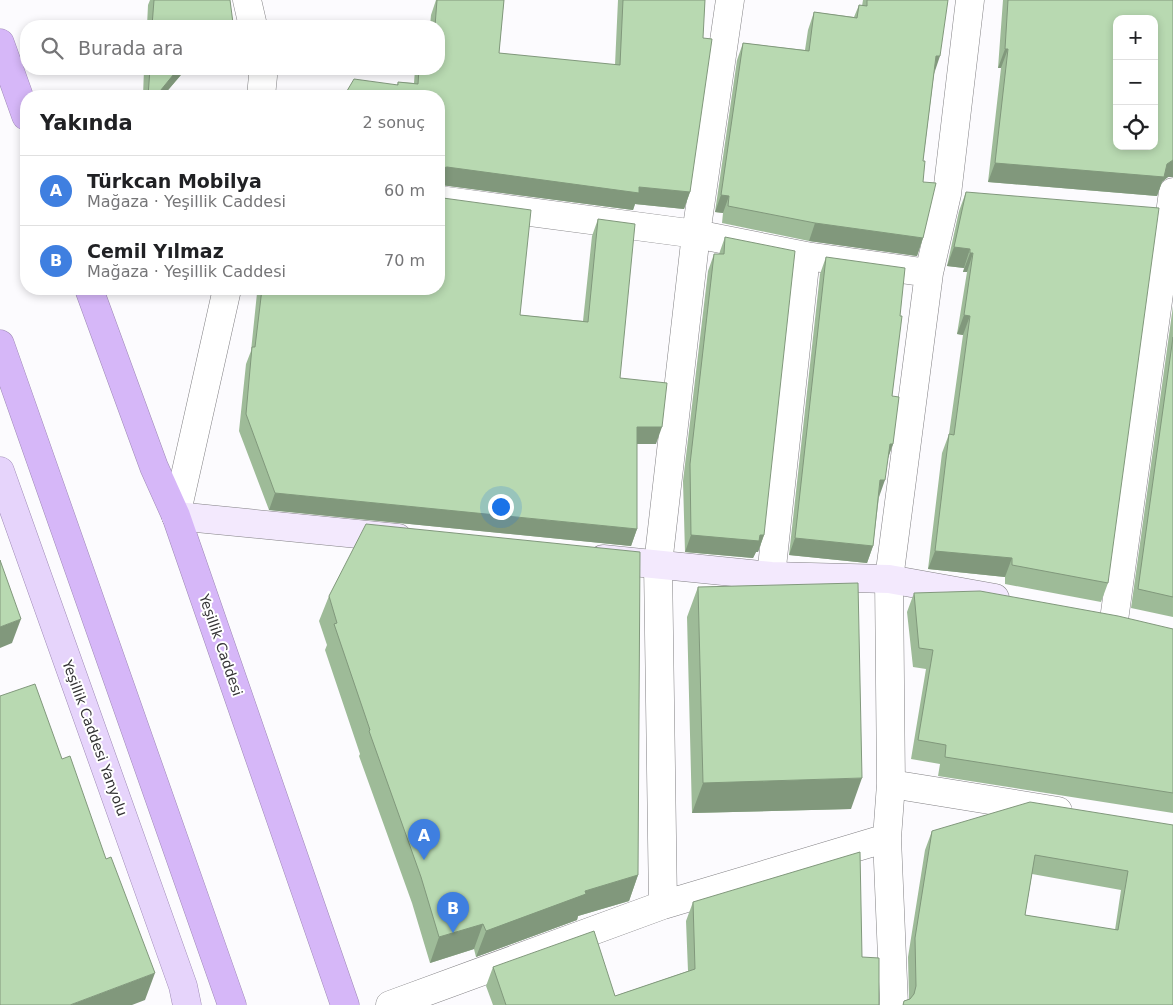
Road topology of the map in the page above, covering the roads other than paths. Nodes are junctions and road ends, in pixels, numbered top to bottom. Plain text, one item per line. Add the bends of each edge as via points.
1 (247, 0) edge
2 (730, 0) edge
3 (970, 0) edge
4 (251, 20) edge
5 (0, 43) edge
6 (264, 75) edge
7 (262, 90) edge
8 (20, 99) edge
9 (947, 194) junction
10 (976, 197) edge
11 (445, 201) edge
12 (1166, 207) edge
13 (696, 234) junction
14 (806, 256) junction
15 (929, 272) junction
16 (91, 295) edge
17 (225, 295) edge
18 (0, 344) edge
19 (0, 471) edge
20 (176, 516) junction
21 (422, 541) edge
22 (579, 557) edge
23 (658, 564) junction
24 (771, 576) junction
25 (889, 579) junction
26 (1016, 602) edge
27 (1116, 621) edge
28 (891, 784) junction
29 (1086, 815) edge
30 (887, 838) junction
31 (663, 905) junction
32 (187, 1005) edge
33 (232, 1005) edge
34 (345, 1005) edge
35 (390, 1005) edge
36 (895, 1005) edge

1 - 4 street
2 - 13 street
3 - 9 street
5 - 8 highway
6 - 7 street
9 - 10 street
9 - 15 street
11 - 13 street
12 - 27 street
13 - 14 street
13 - 23 street
14 - 15 street
14 - 24 street
15 - 25 street
16 - 20 highway, Yeşillik Caddesi via 154,467
17 - 20 street
18 - 33 highway
19 - 32 main road, Yeşillik Caddesi Yanyolu via 183,986
20 - 21 street
20 - 34 highway, Yeşillik Caddesi
22 - 23 street
23 - 24 street
23 - 31 street
24 - 25 street
25 - 26 street
25 - 28 street
28 - 29 street
28 - 30 street
30 - 31 street
30 - 36 street
31 - 35 street

